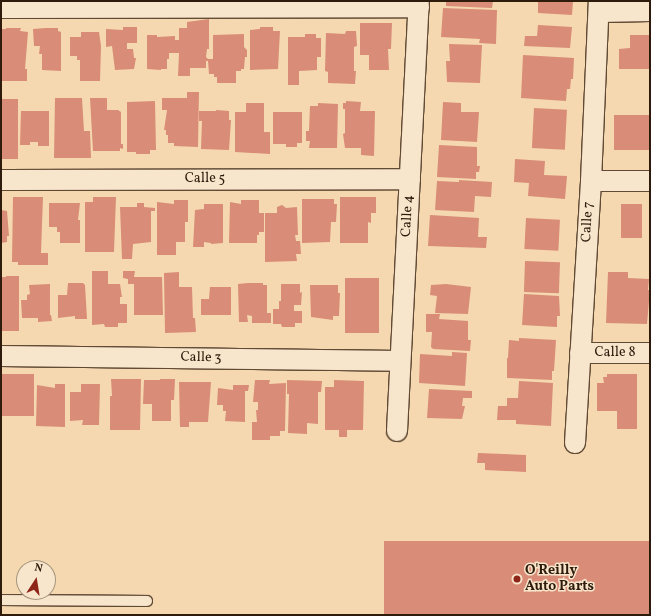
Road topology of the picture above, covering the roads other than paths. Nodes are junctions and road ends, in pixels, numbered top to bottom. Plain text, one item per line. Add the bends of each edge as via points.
1 (419, 4) edge
2 (599, 6) edge
3 (1, 8) edge
4 (650, 11) edge
5 (410, 179) junction
6 (1, 180) edge
7 (591, 181) junction
8 (650, 181) edge
9 (580, 353) junction
10 (650, 353) edge
11 (1, 356) edge
12 (400, 361) junction
13 (397, 431) dead end
14 (575, 443) dead end
15 (1, 600) edge
16 (147, 601) dead end

1 - 3 street
1 - 5 street, Calle 4
2 - 4 street
2 - 7 street, Calle 7
5 - 6 street, Calle 5
5 - 12 street, Calle 4
7 - 8 street
7 - 9 street, Calle 7
9 - 10 street, Calle 8
9 - 14 street, Calle 7
11 - 12 street, Calle 3
12 - 13 street, Calle 4
15 - 16 lane

